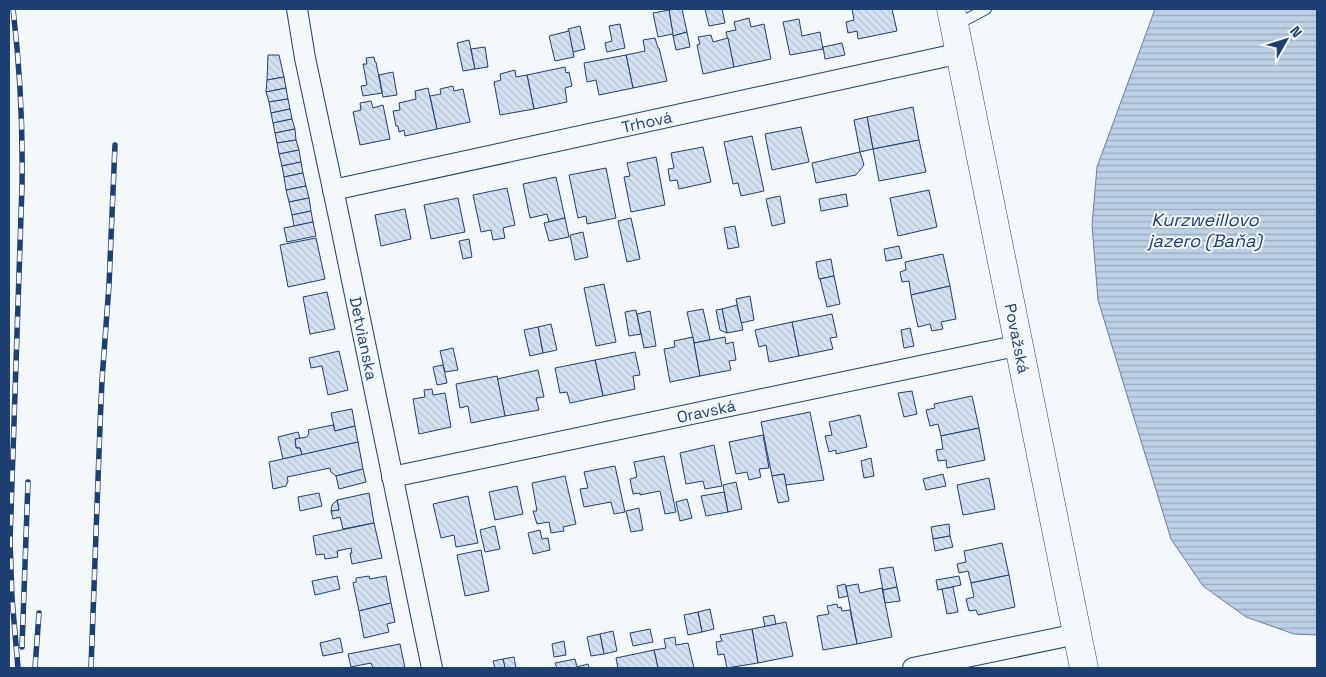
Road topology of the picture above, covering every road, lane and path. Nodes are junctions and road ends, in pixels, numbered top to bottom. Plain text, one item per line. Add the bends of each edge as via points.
1 (297, 9) edge
2 (986, 9) edge
3 (953, 17) edge
4 (961, 53) junction
5 (333, 190) junction
6 (1020, 345) junction
7 (392, 477) junction
8 (1077, 634) junction
9 (432, 668) edge
10 (913, 668) edge
11 (1084, 668) edge

1 - 5 street, Detvianska
2 - 3 lane
3 - 4 main road, Považská
4 - 5 street, Trhová
4 - 6 main road, Považská
5 - 7 street, Detvianska
6 - 7 street, Oravská
6 - 8 main road, Považská
7 - 9 street, Detvianska
8 - 10 street
8 - 11 main road, Považská

